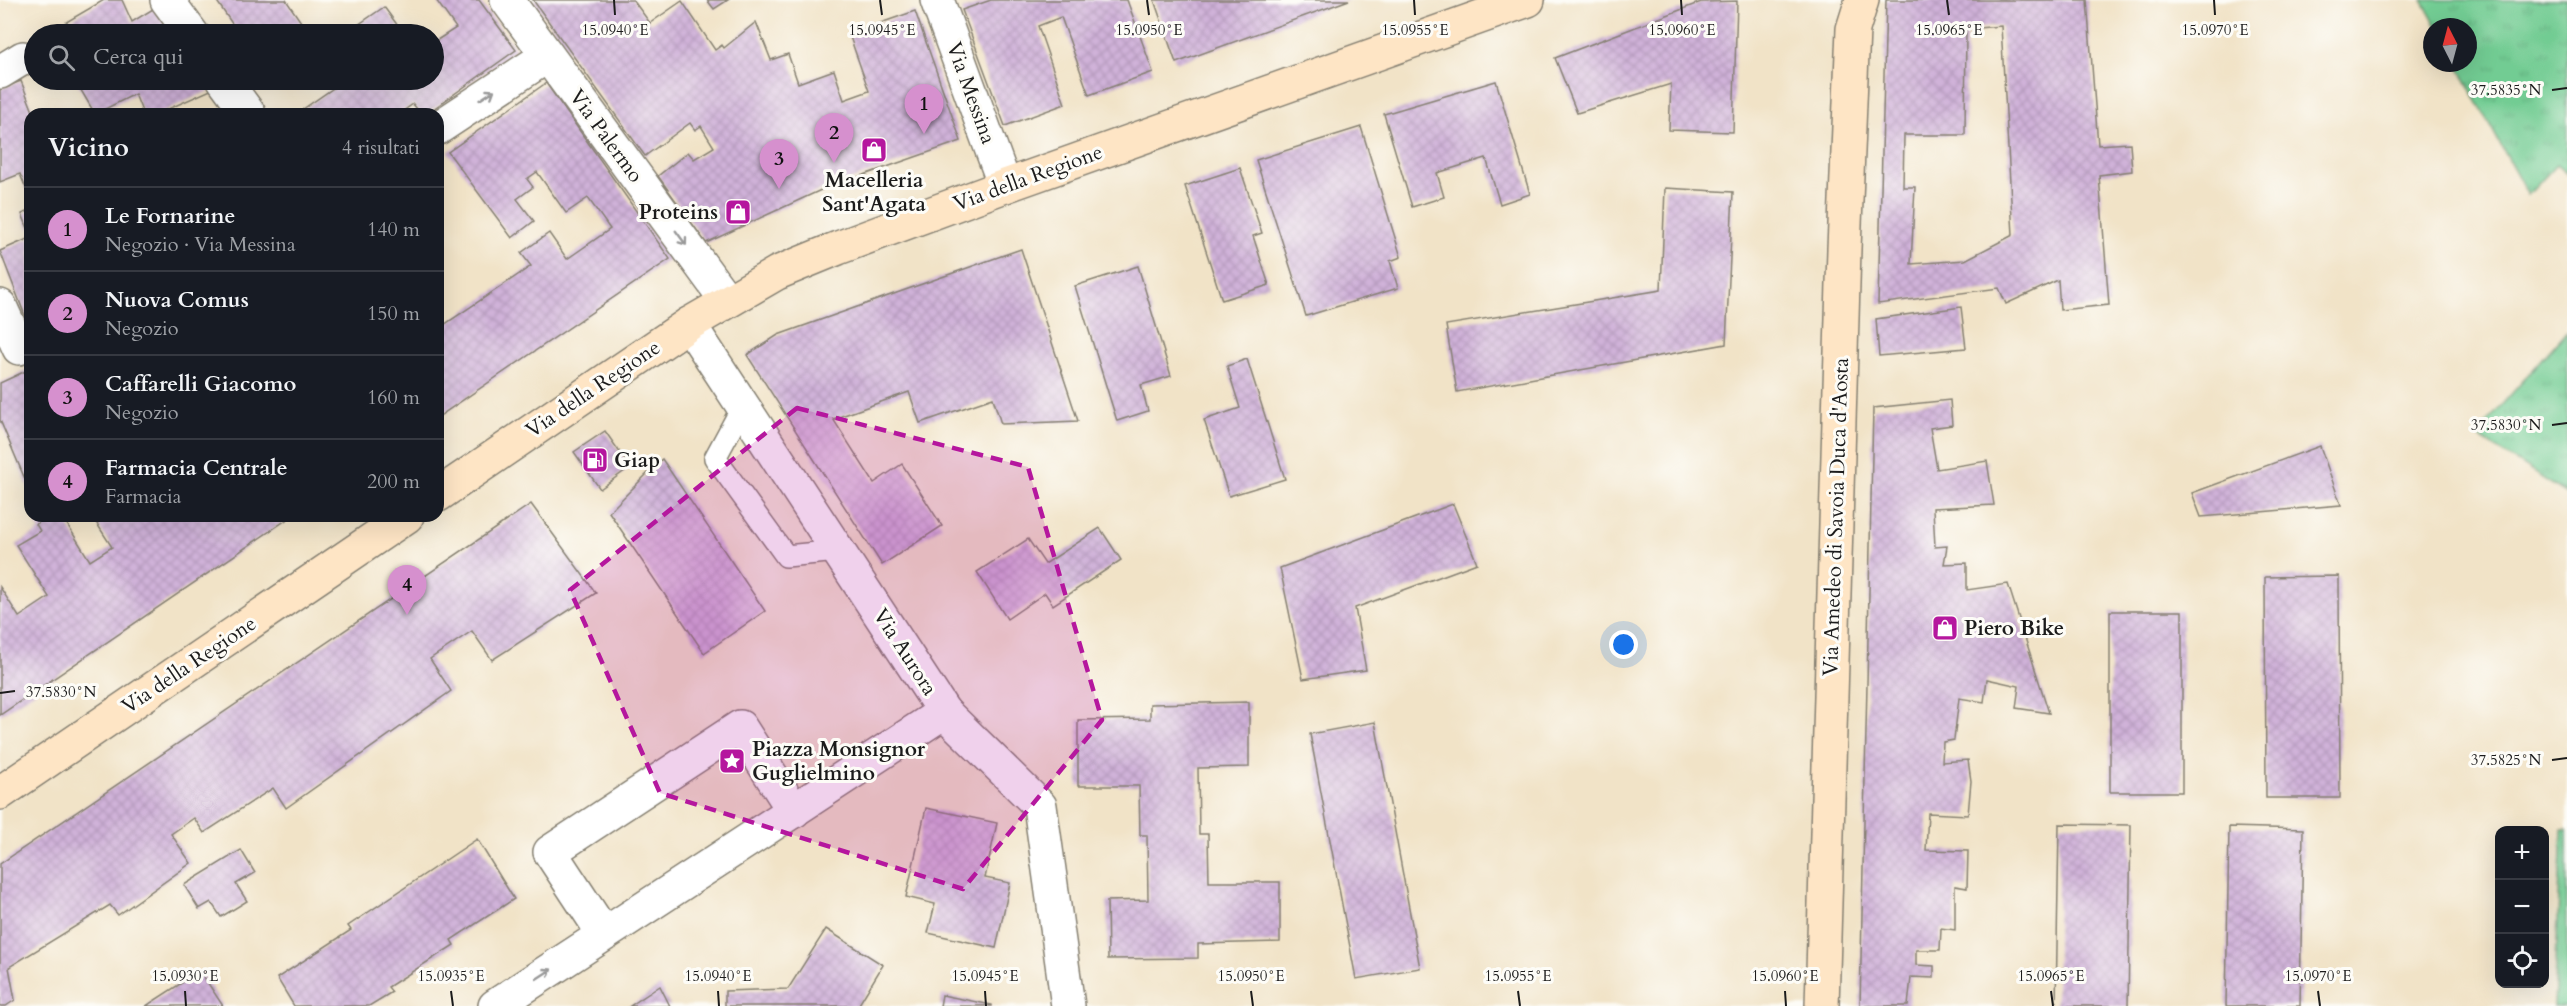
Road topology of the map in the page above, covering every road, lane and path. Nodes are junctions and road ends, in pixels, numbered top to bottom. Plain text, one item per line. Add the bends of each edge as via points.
1 (166, 0) edge
2 (507, 0) edge
3 (937, 0) edge
4 (1528, 0) edge
5 (1853, 10) edge
6 (184, 24) edge
7 (547, 56) junction
8 (231, 90) edge
9 (245, 108) edge
10 (444, 124) edge
11 (1005, 186) junction
12 (727, 301) junction
13 (0, 306) edge
14 (689, 324) junction
15 (16, 350) edge
16 (743, 406) junction
17 (444, 491) edge
18 (398, 522) edge
19 (838, 551) junction
20 (944, 712) junction
21 (0, 793) edge
22 (794, 811) junction
23 (604, 934) junction
24 (495, 1006) edge
25 (1068, 1006) edge
26 (1822, 1006) edge

1 - 6 street
2 - 7 street, Via Palermo
3 - 11 street, Via Messina
4 - 11 main road, Via della Regione
5 - 26 main road, Via Amedeo di Savoia Duca d'Aosta
10 -> 7 street
7 -> 12 street, Via Palermo
8 - 9 street
11 - 12 main road, Via della Regione via 777,273
12 - 14 main road, Via della Regione
13 - 15 street
14 - 16 street, Via Aurora
14 - 17 main road, Via della Regione
16 - 19 street, Via Aurora
16 - 19 lane via 715,458 786,556
18 - 21 main road, Via della Regione
19 - 20 street, Via Aurora
20 - 22 street, Via Aurora
20 - 25 street via 1040,806
22 - 23 street, Via Aurora
22 - 23 street via 740,727 550,852
24 -> 23 street, Via Aurora

